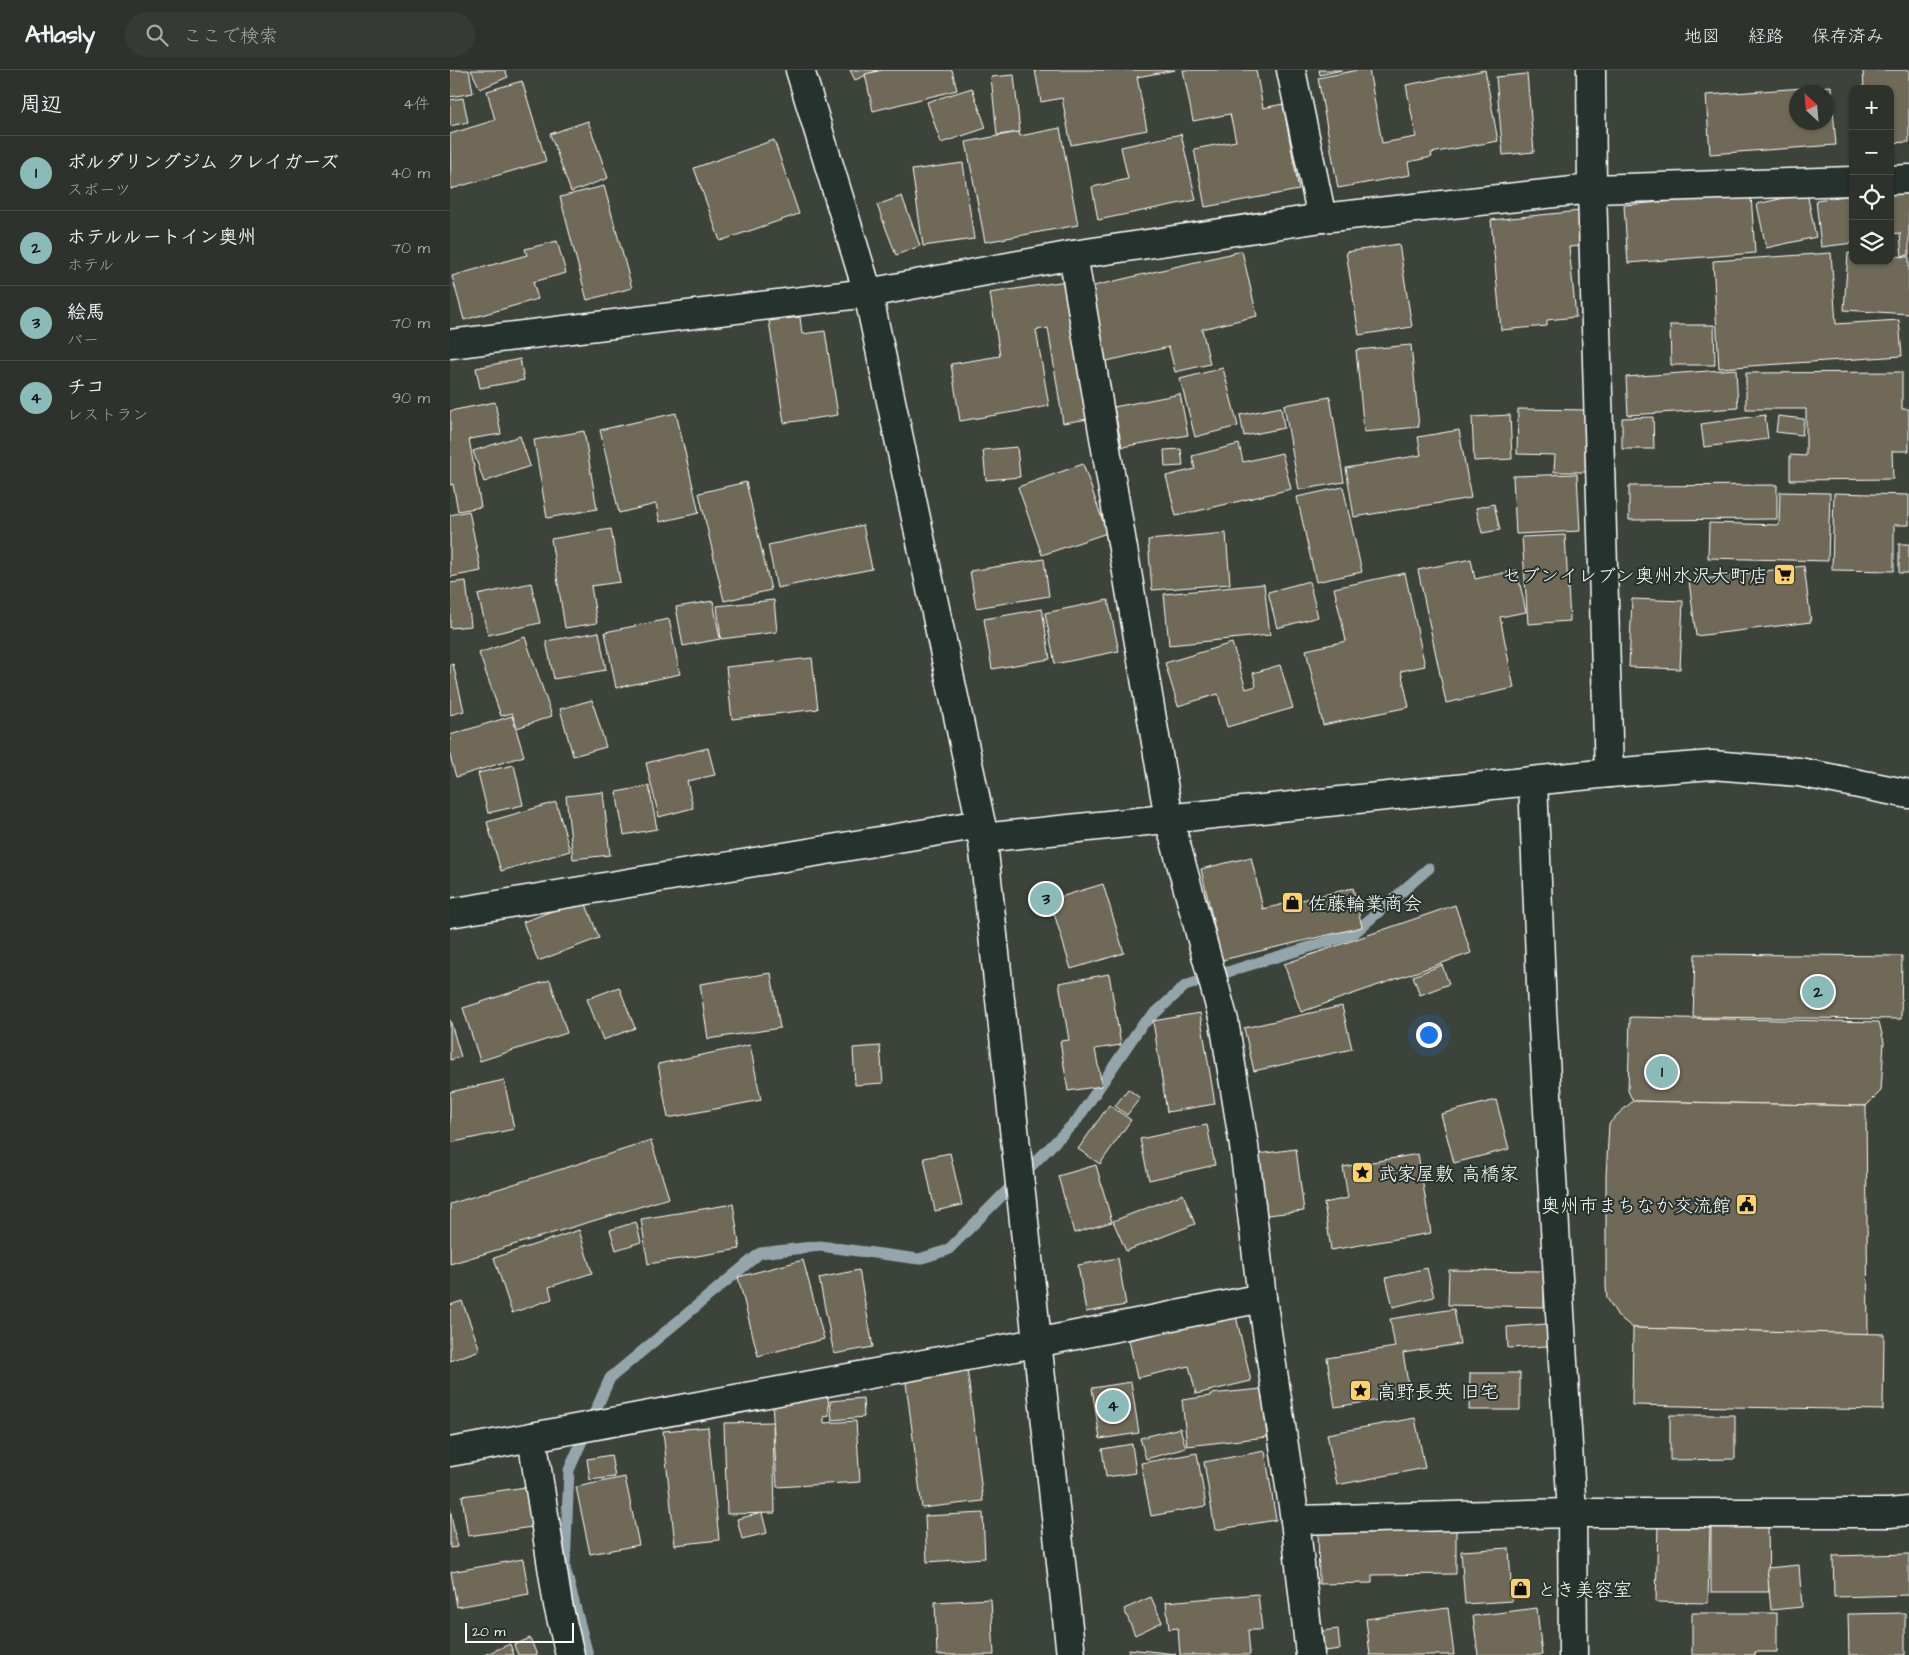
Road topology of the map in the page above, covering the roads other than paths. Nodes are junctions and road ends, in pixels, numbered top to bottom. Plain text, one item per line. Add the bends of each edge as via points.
1 (800, 70) edge
2 (1291, 70) edge
3 (1591, 70) edge
4 (1909, 179) edge
5 (1894, 180) edge
6 (1849, 181) edge
7 (1592, 189) junction
8 (1322, 218) junction
9 (1072, 255) junction
10 (868, 293) junction
11 (450, 344) edge
12 (1609, 773) junction
13 (1533, 781) junction
14 (1909, 794) edge
15 (1169, 819) junction
16 (981, 831) junction
17 (450, 913) edge
18 (1262, 1298) junction
19 (1036, 1343) junction
20 (532, 1437) junction
21 (450, 1452) edge
22 (1909, 1511) edge
23 (1572, 1513) junction
24 (1295, 1520) junction
25 (570, 1655) edge
26 (1071, 1655) edge
27 (1310, 1655) edge
28 (1573, 1655) edge

1 - 10 street
2 - 8 street
3 - 7 street
4 - 5 street
6 - 7 street
7 - 8 street
7 - 12 street
8 - 9 street
9 - 10 street
9 - 15 street
10 - 11 street
10 - 16 street
12 - 13 street
12 - 14 street via 1712,765 1798,772
13 - 15 street
13 - 23 street via 1542,1010
15 - 16 street
15 - 18 street via 1224,1021 1244,1146
16 - 17 street
16 - 19 street
18 - 19 street
18 - 24 street
19 - 20 street
19 - 26 street
20 - 21 street
20 - 25 street via 558,1605
22 - 23 street
23 - 24 street
23 - 28 street
24 - 27 street

